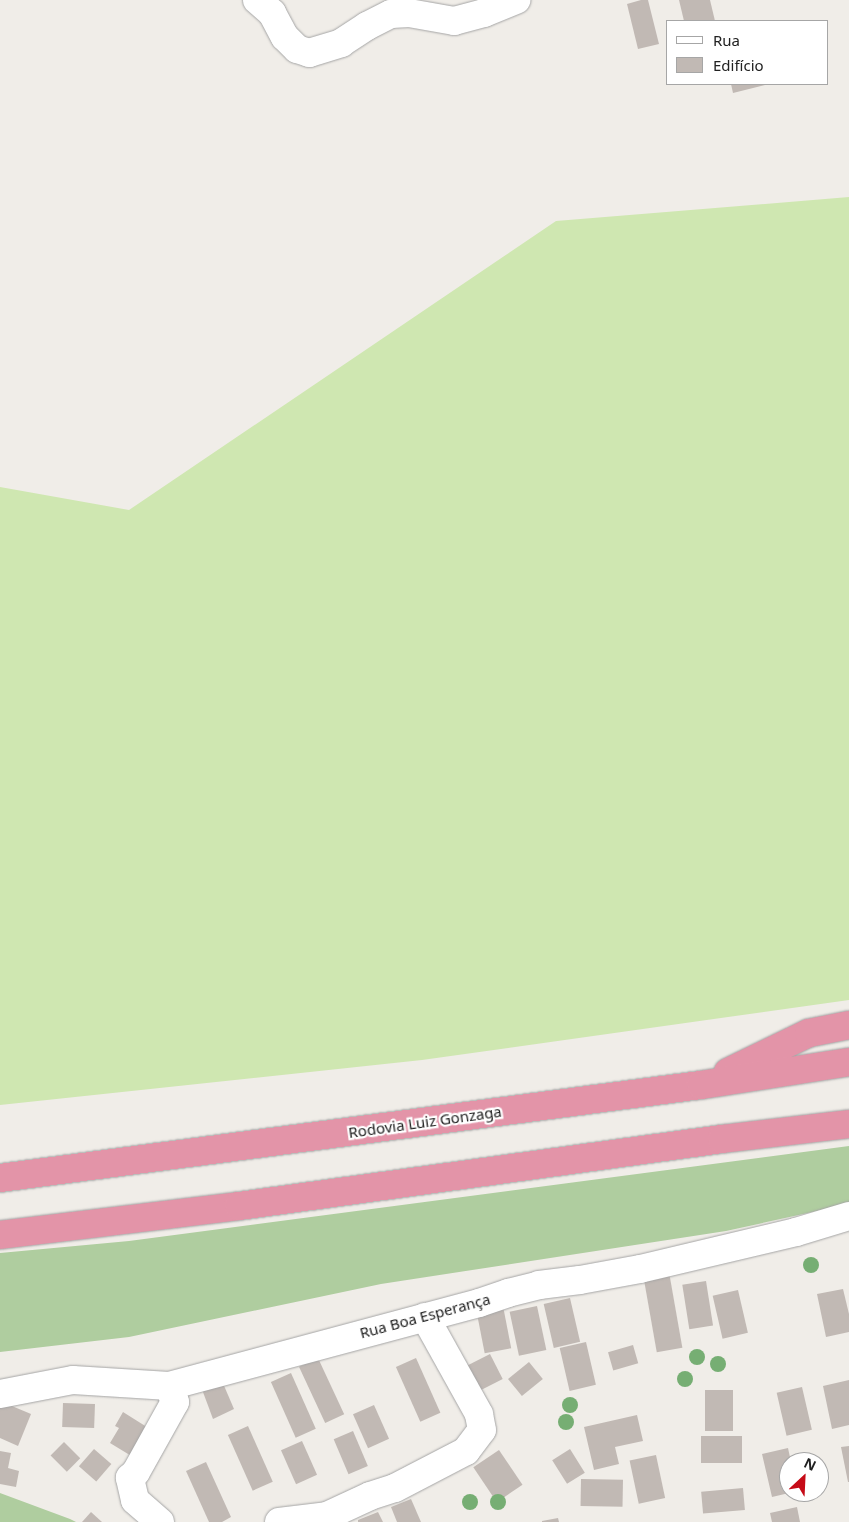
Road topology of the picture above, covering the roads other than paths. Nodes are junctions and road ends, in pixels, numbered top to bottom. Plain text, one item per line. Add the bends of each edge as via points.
1 (257, 0) edge
2 (516, 0) edge
3 (849, 1025) edge
4 (849, 1062) edge
5 (701, 1085) junction
6 (849, 1124) edge
7 (0, 1178) edge
8 (849, 1216) edge
9 (0, 1235) edge
10 (425, 1317) junction
11 (169, 1386) junction
12 (0, 1394) edge
13 (160, 1522) edge
14 (278, 1522) edge

1 - 2 street via 272,13 285,37 297,49 309,53 340,43 391,14 409,13 454,21
3 - 5 highway via 809,1033
4 - 5 highway, Rodovia Luiz Gonzaga
5 - 7 highway, Rodovia Luiz Gonzaga
6 - 9 highway
8 - 10 street, Rua Boa Esperança via 640,1269 539,1285
10 - 11 street, Rua Boa Esperança
10 - 14 street via 479,1414 482,1430 466,1451 395,1488 327,1516
11 - 12 street, Rua Boa Esperança via 73,1380
11 - 13 street via 175,1402 130,1478 135,1500

